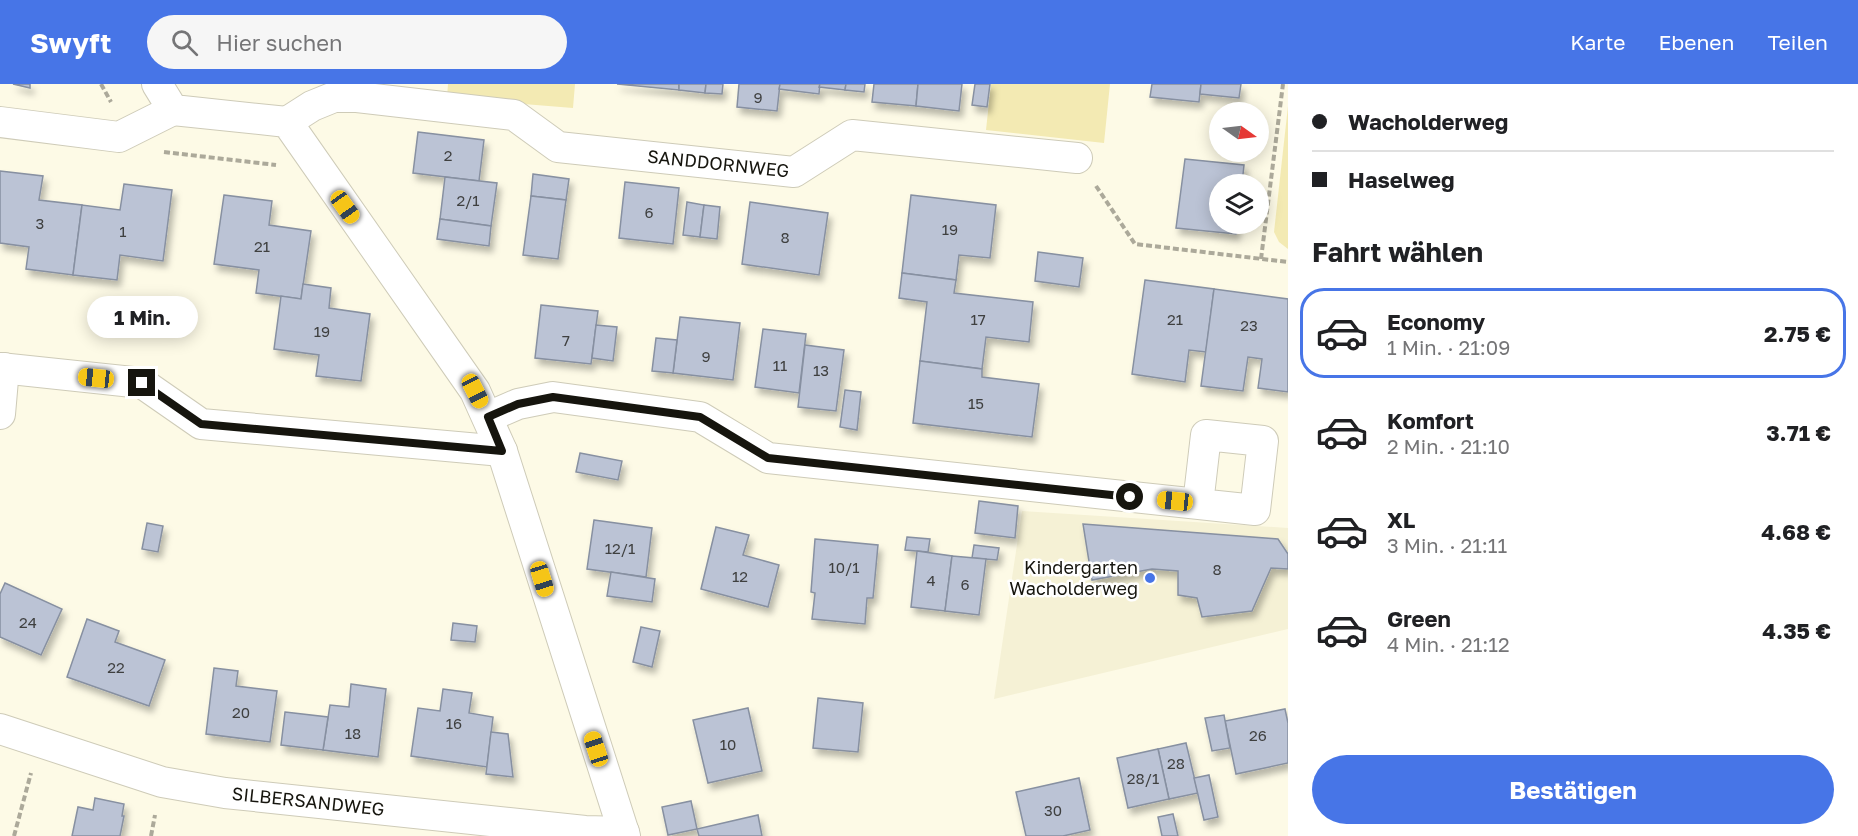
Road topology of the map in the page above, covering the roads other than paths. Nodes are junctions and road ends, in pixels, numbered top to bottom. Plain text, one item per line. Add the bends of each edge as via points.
1 (157, 84) edge
2 (173, 110) junction
3 (0, 122) edge
4 (287, 122) junction
5 (1077, 158) road end
6 (2, 368) edge
7 (0, 414) edge
8 (488, 417) junction
9 (502, 451) junction
10 (1198, 504) dead end
11 (0, 729) edge
12 (624, 834) edge

1 - 2 street
2 - 3 street via 119,137
2 - 4 street
4 - 5 street, SANDDORNWEG via 334,97 357,98 514,115 558,147 794,172 852,135
4 - 8 street via 475,391
6 - 7 street
6 - 9 street via 142,383 201,424
8 - 9 street
8 - 10 street via 518,404 553,397 700,417 768,458
9 - 12 street
11 - 12 street, SILBERSANDWEG via 162,782 225,793

